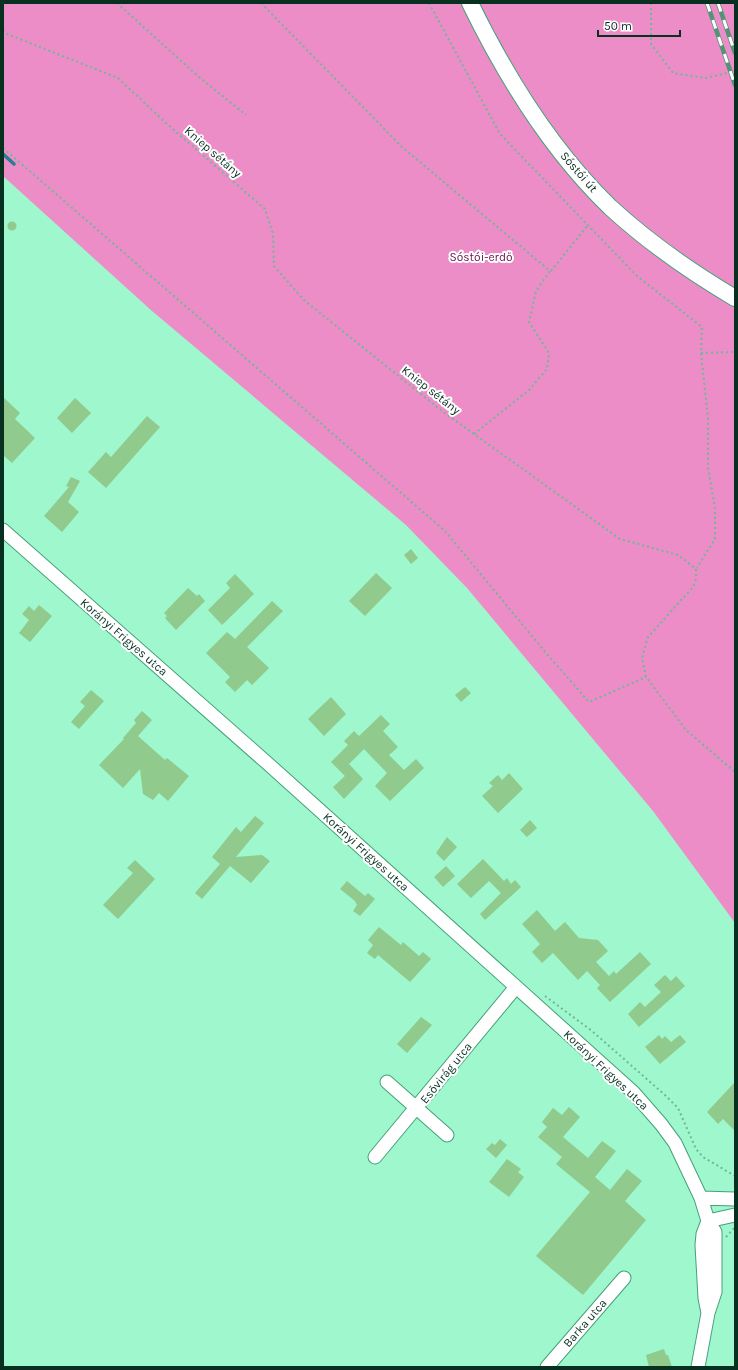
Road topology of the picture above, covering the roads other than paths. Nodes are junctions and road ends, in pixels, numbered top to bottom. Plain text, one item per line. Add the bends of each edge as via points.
1 (470, 3) edge
2 (735, 298) edge
3 (3, 530) edge
4 (516, 987) junction
5 (387, 1082) dead end
6 (417, 1109) junction
7 (447, 1135) dead end
8 (375, 1157) dead end
9 (701, 1198) junction
10 (735, 1198) edge
11 (735, 1215) edge
12 (708, 1222) junction
13 (624, 1278) dead end
14 (547, 1367) edge
15 (698, 1367) edge

1 - 2 main road, Sóstói út via 529,107 586,182 642,234
3 - 4 street, Korányi Frigyes utca via 260,756
4 - 6 street, Esővirág utca
4 - 9 street, Korányi Frigyes utca via 633,1092 675,1143
5 - 6 street
6 - 7 street
6 - 8 street, Esővirág utca
9 - 10 street
9 - 12 street, Korányi Frigyes utca
11 - 12 street
12 - 15 street via 702,1245 708,1313
13 - 14 street, Barka utca

